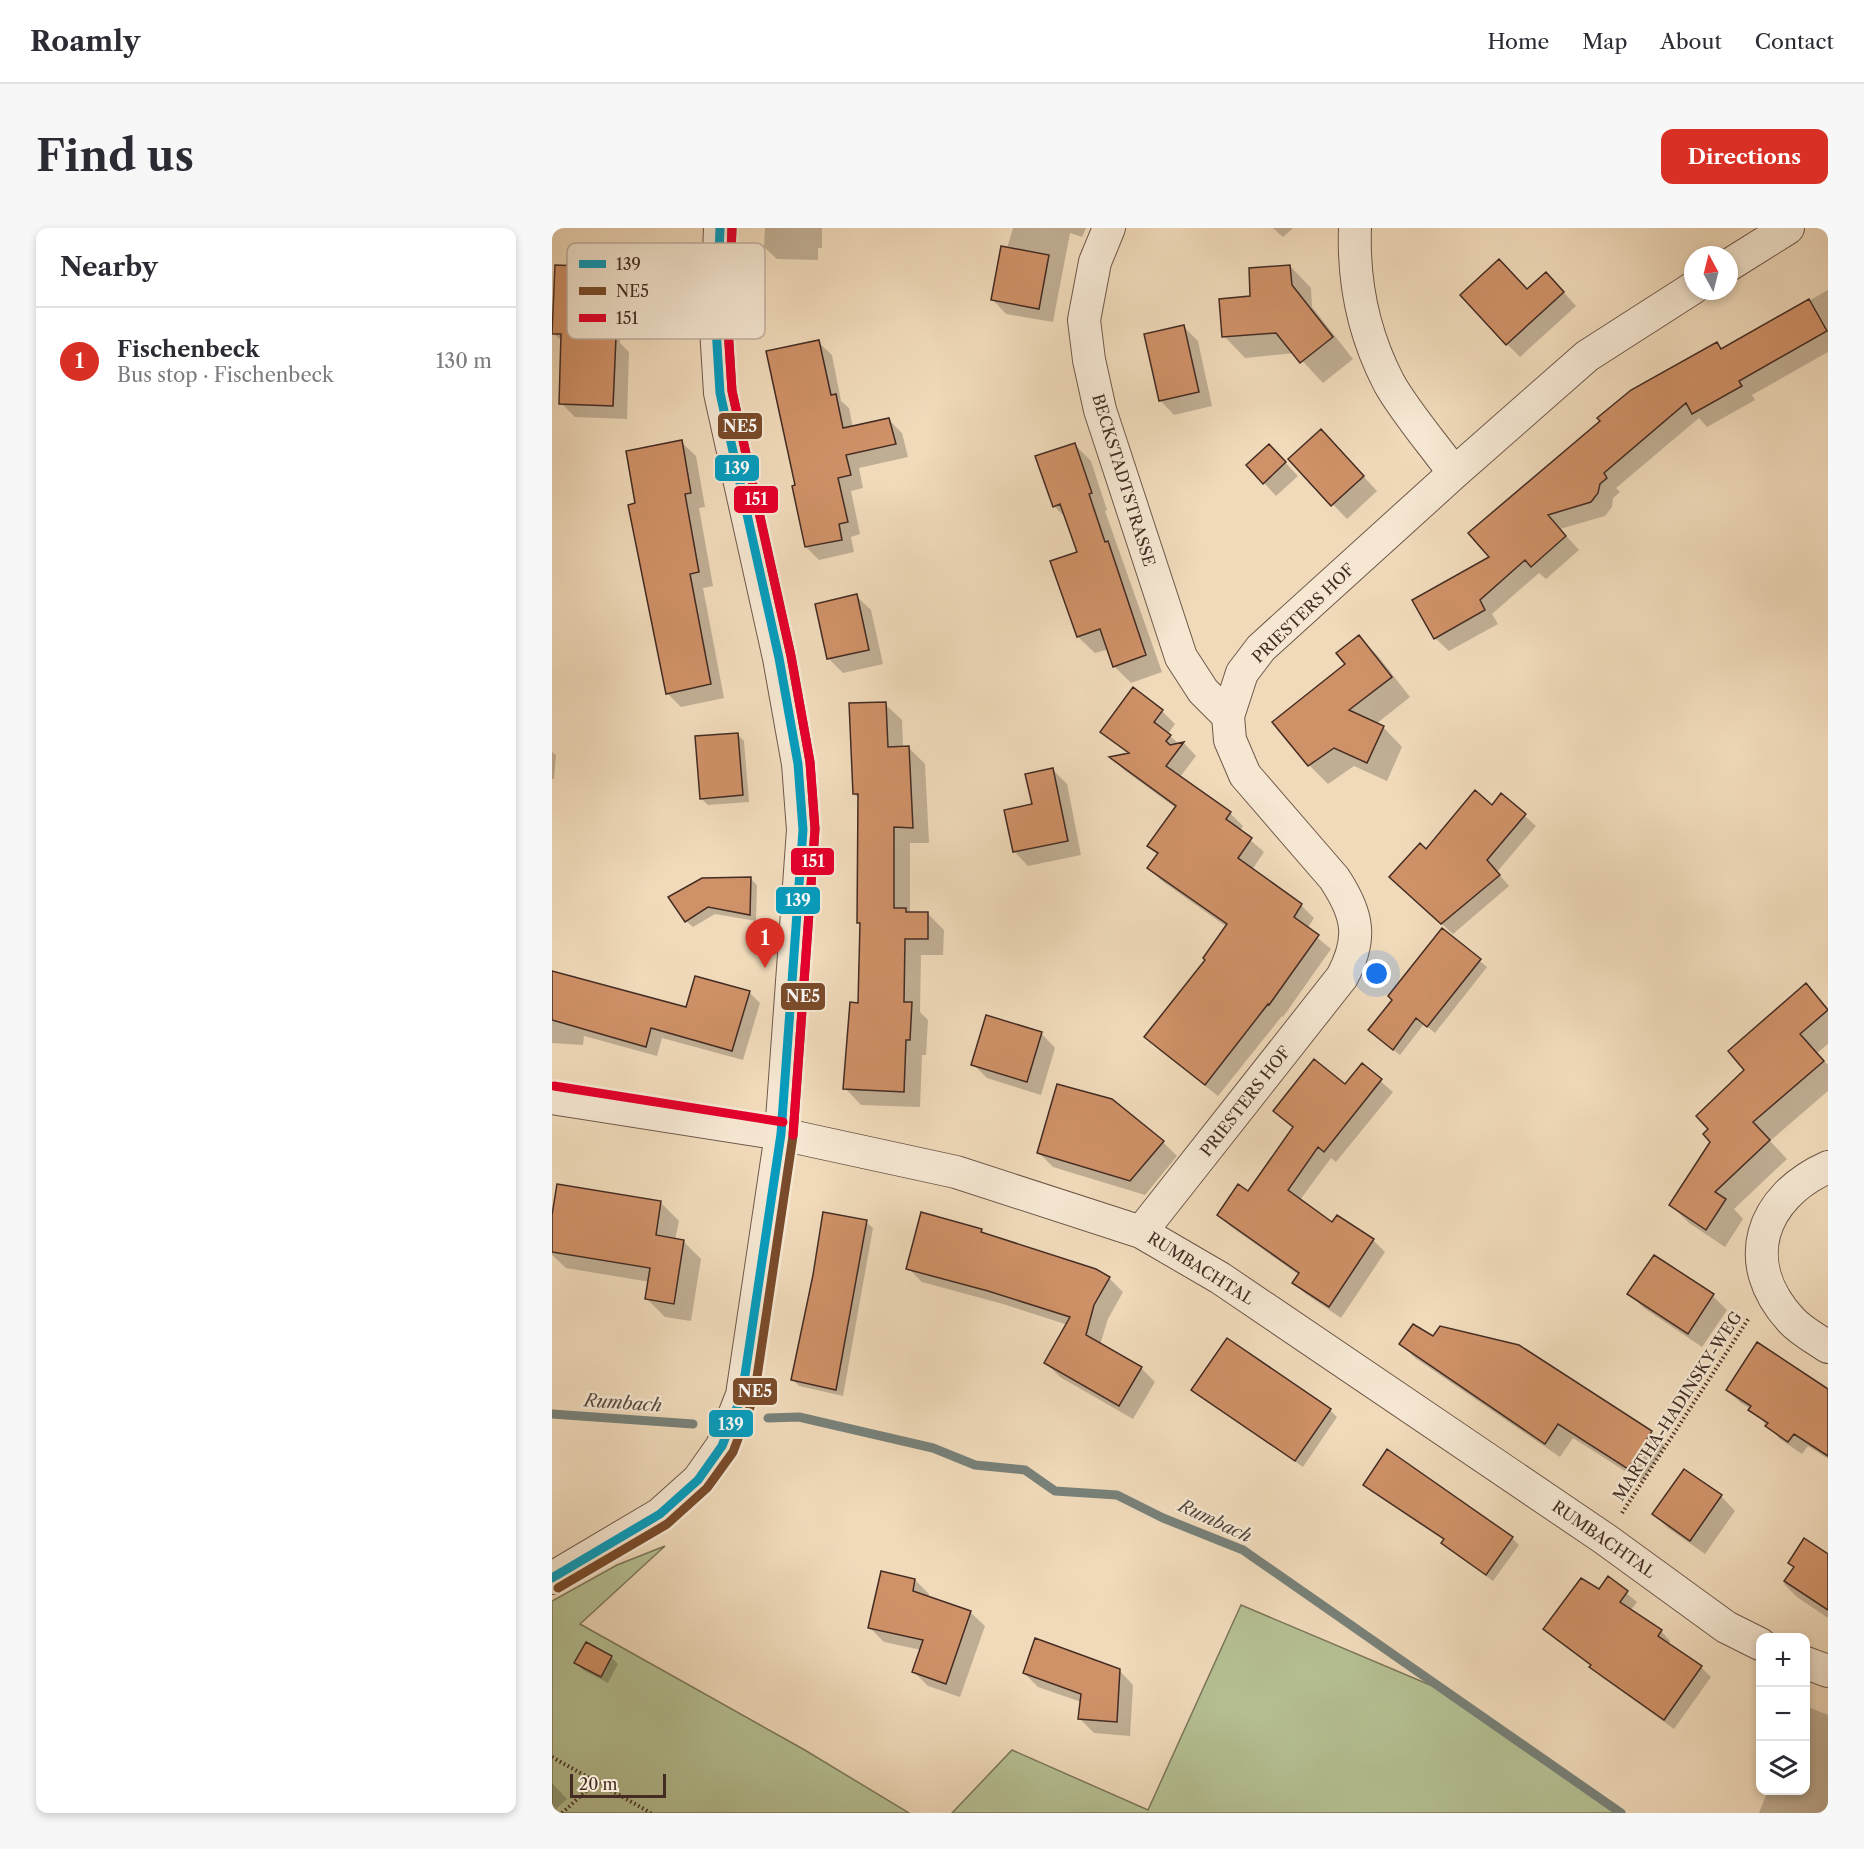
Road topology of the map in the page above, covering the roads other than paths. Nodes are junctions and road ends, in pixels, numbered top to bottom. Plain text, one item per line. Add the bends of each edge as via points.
1 (720, 228) edge
2 (1109, 228) edge
3 (1355, 228) edge
4 (1788, 228) edge
5 (719, 243) edge
6 (1738, 259) edge
7 (1684, 294) edge
8 (717, 339) edge
9 (1454, 473) junction
10 (1228, 716) junction
11 (552, 1098) edge
12 (781, 1134) junction
13 (1828, 1167) edge
14 (1141, 1232) junction
15 (1828, 1347) edge
16 (552, 1578) edge
17 (1756, 1642) edge
18 (1810, 1664) edge
19 (1828, 1671) edge

1 - 5 street
2 - 10 street, BECKSTADTSTRASSE via 1095,262 1084,320 1100,410 1181,657 1203,691
3 - 9 street via 1358,290 1370,341 1390,385
4 - 6 street
7 - 9 street, PRIESTERS HOF via 1587,356
8 - 12 street via 720,393 779,658 798,764 803,830
9 - 10 street, PRIESTERS HOF via 1262,648 1242,674
10 - 14 street, PRIESTERS HOF via 1230,740 1245,775 1334,878 1354,918 1356,940 1342,977
11 - 12 street, RUMBACHTAL
12 - 14 street, RUMBACHTAL via 956,1172
12 - 16 street via 742,1395 722,1446 698,1480 660,1514
13 - 15 street via 1789,1192 1768,1220 1762,1253 1769,1287 1791,1321
14 - 17 street, RUMBACHTAL via 1220,1278 1605,1539 1726,1628
18 - 19 street

